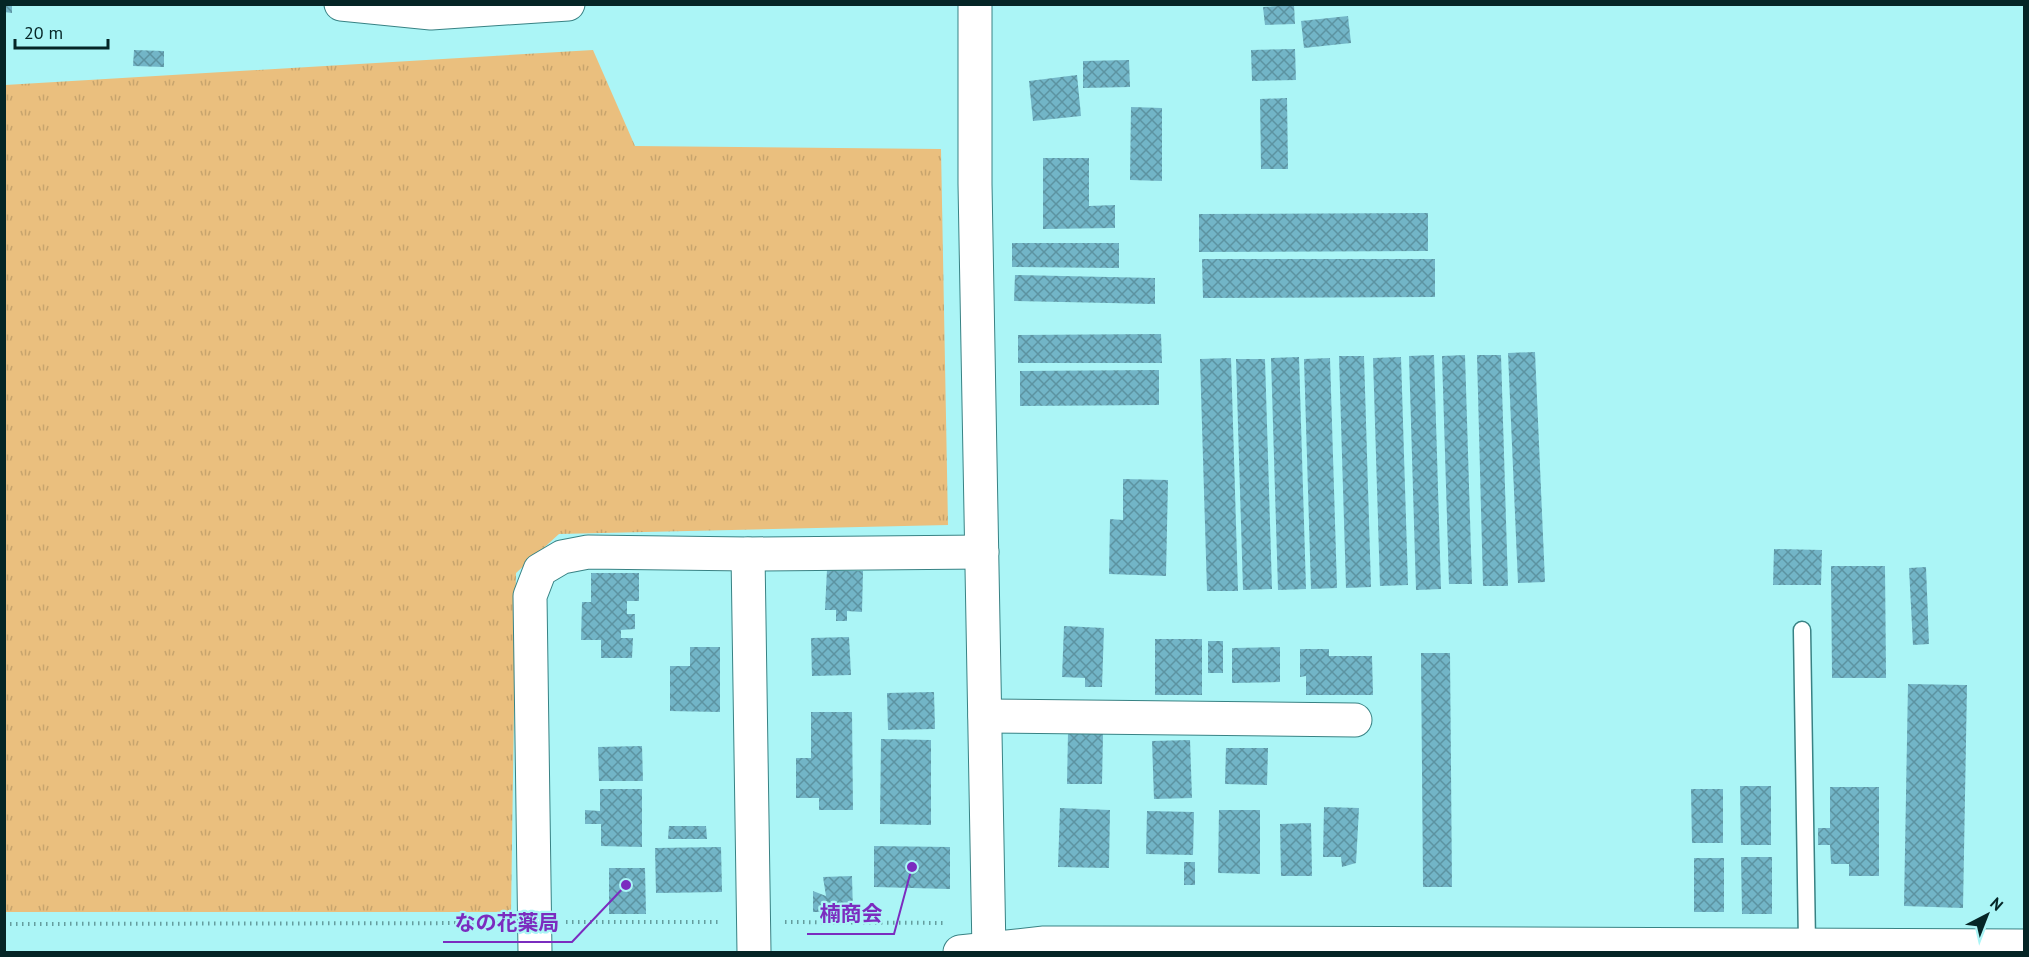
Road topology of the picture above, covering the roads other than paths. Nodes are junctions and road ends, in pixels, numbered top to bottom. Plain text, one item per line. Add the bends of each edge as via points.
1 (341, 4) edge
2 (568, 4) edge
3 (975, 4) edge
4 (982, 552) junction
5 (748, 554) junction
6 (1802, 630) dead end
7 (985, 716) junction
8 (1355, 720) dead end
9 (754, 937) edge
10 (535, 938) edge
11 (1808, 943) junction
12 (982, 945) edge
13 (2025, 946) edge
14 (1655, 949) edge
15 (1866, 949) edge

1 - 2 street via 431,13
3 - 4 street
4 - 5 street
4 - 7 street
5 - 9 street
5 - 10 street via 588,552 562,557 540,570 530,596
6 - 11 lane
7 - 8 street
7 - 12 street
11 - 14 street
11 - 15 street
12 - 14 street via 1066,942
13 - 15 street

